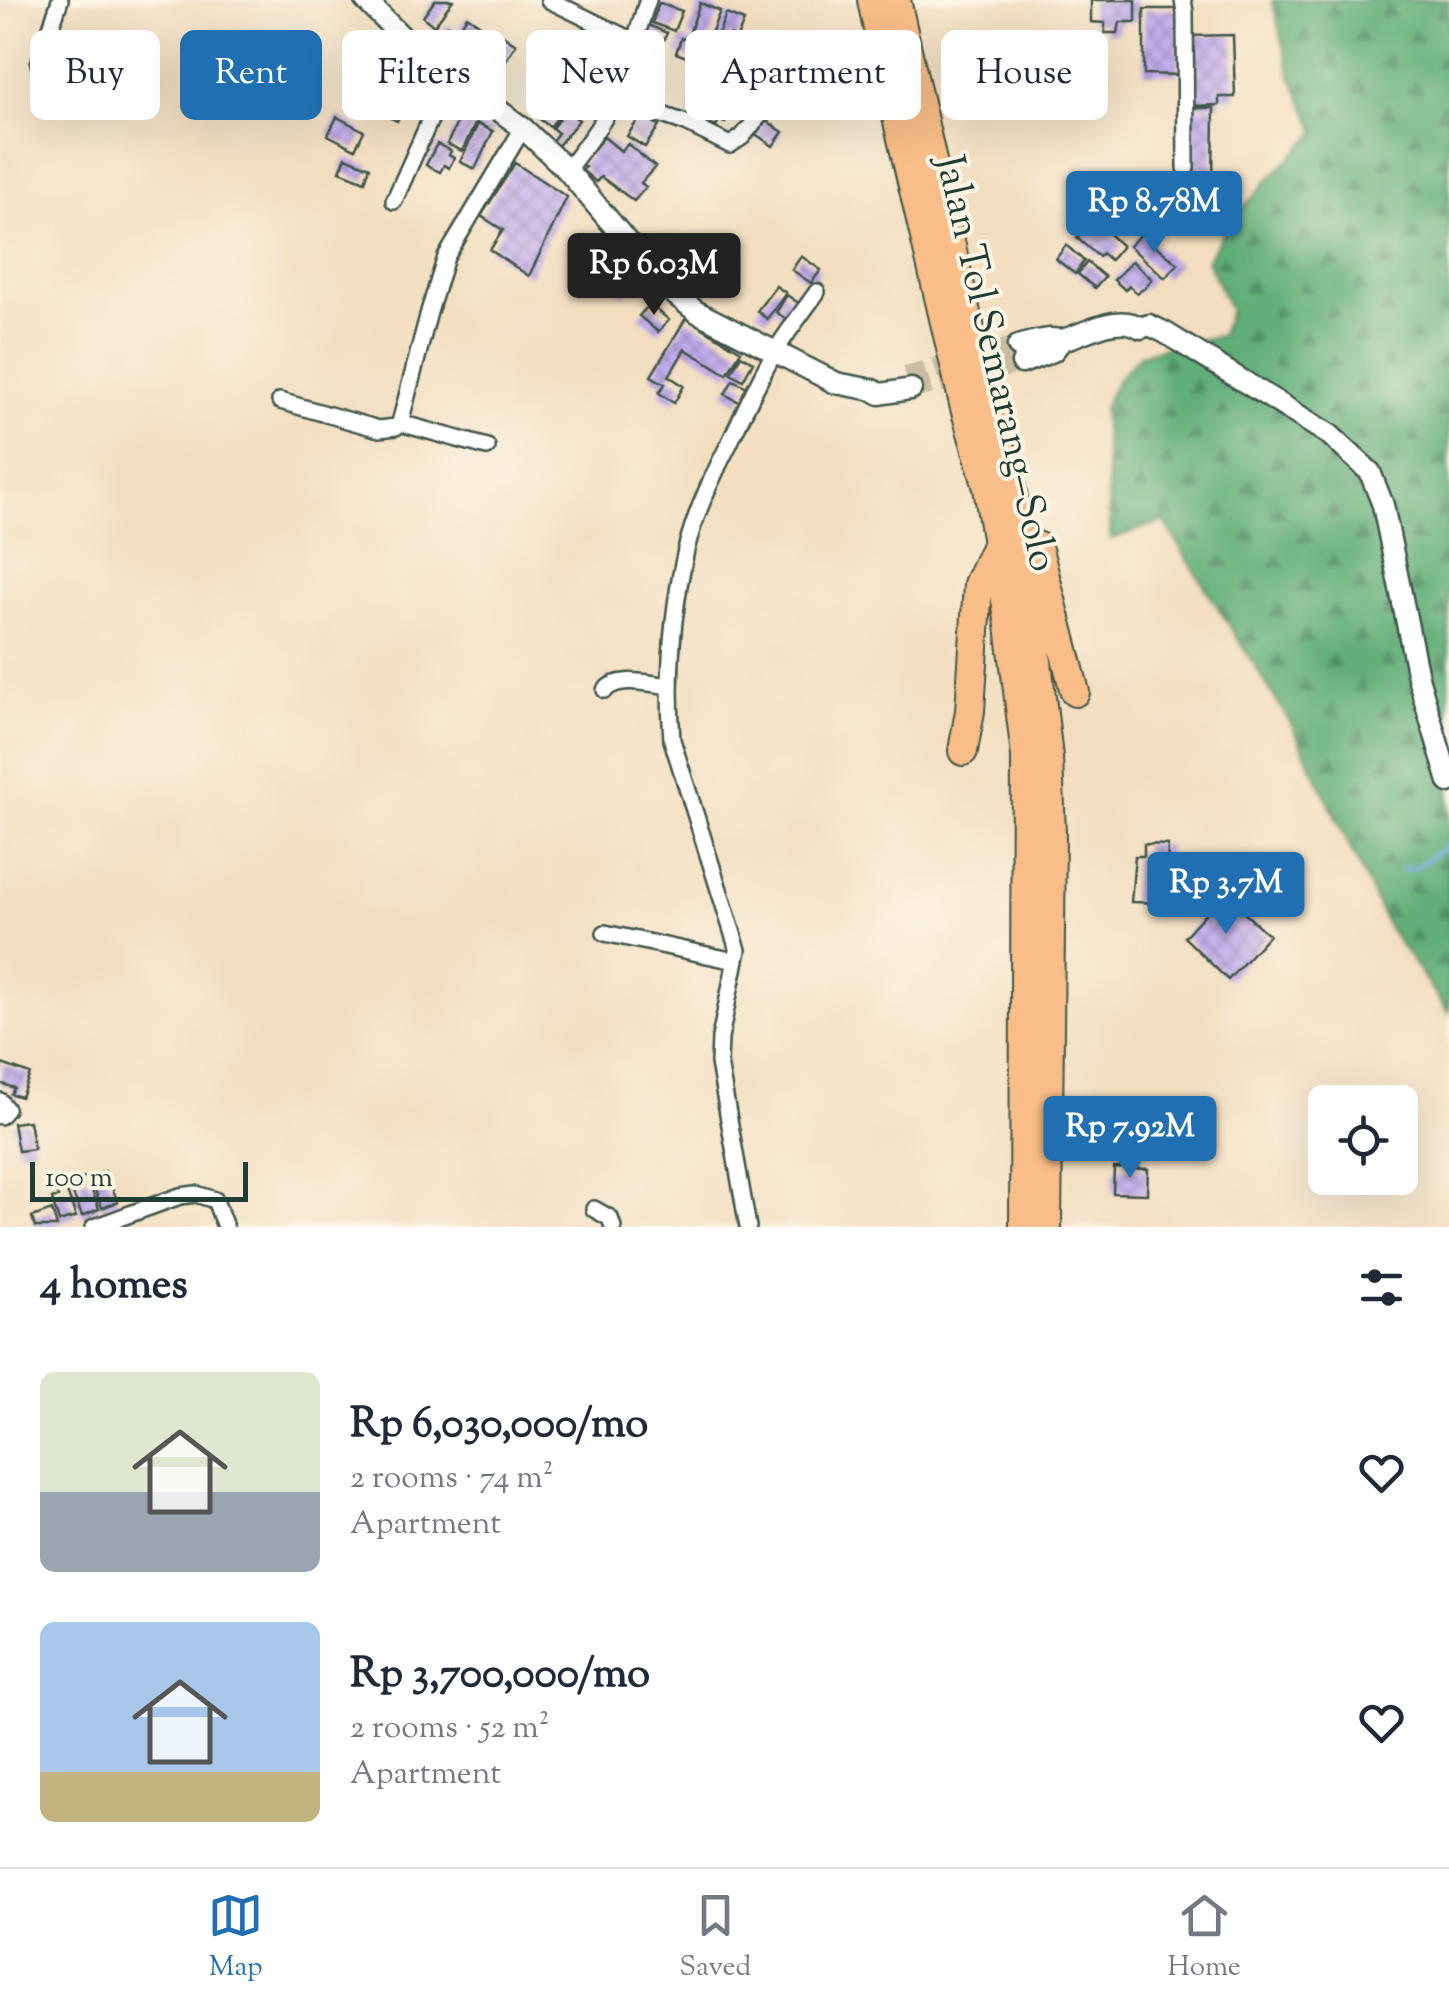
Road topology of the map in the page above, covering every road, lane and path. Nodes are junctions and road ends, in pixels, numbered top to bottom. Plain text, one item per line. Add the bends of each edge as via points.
1 (60, 0) edge
2 (365, 0) edge
3 (549, 0) edge
4 (648, 0) edge
5 (872, 0) edge
6 (896, 0) edge
7 (1183, 0) edge
8 (50, 30) edge
9 (392, 30) edge
10 (610, 30) edge
11 (639, 30) edge
12 (506, 116) edge
13 (665, 117) edge
14 (430, 120) edge
15 (603, 120) edge
16 (755, 120) edge
17 (523, 128) junction
18 (1186, 168) dead end
19 (567, 170) junction
20 (394, 202) dead end
21 (817, 292) dead end
22 (774, 352) junction
23 (1020, 354) tunnel mouth
24 (908, 383) tunnel mouth
25 (280, 401) dead end
26 (400, 424) junction
27 (996, 426) junction
28 (488, 447) dead end
29 (997, 543) junction
30 (670, 686) junction
31 (605, 690) dead end
32 (1075, 692) dead end
33 (963, 751) dead end
34 (1449, 782) edge
35 (605, 933) dead end
36 (735, 961) junction
37 (0, 1101) edge
38 (0, 1116) edge
39 (594, 1209) dead end
40 (132, 1221) edge
41 (94, 1227) edge
42 (225, 1227) edge
43 (613, 1227) edge
44 (748, 1227) edge
45 (1024, 1227) edge
46 (1046, 1227) edge

1 - 8 street
2 - 9 street
3 - 10 street
4 - 11 street
5 - 29 highway, Jalan Tol Semarang–Solo
6 - 27 highway, Jalan Tol Semarang–Solo
7 - 18 street
12 - 17 street
13 - 16 street via 730,145
14 - 20 street
15 - 19 street
17 - 19 street
17 - 26 street via 446,256
19 - 22 street via 682,302
21 - 22 street
22 - 24 street via 836,383 873,390
22 - 30 street via 692,531 679,586
23 - 34 street via 1048,339 1124,322 1148,325 1330,434 1370,472
25 - 26 street via 379,428
26 - 28 street
27 - 32 highway via 1020,480
27 - 46 highway, Jalan Tol Semarang–Solo via 1020,533 1048,756
29 - 33 highway via 978,584
29 - 45 highway, Jalan Tol Semarang–Solo via 1026,756
30 - 31 street via 620,682
30 - 36 street via 672,740 738,950
35 - 36 street
36 - 44 street via 719,1063
37 - 38 street via 6,1109
39 - 43 street
40 - 41 street
40 - 42 street via 180,1196 202,1194 215,1200

